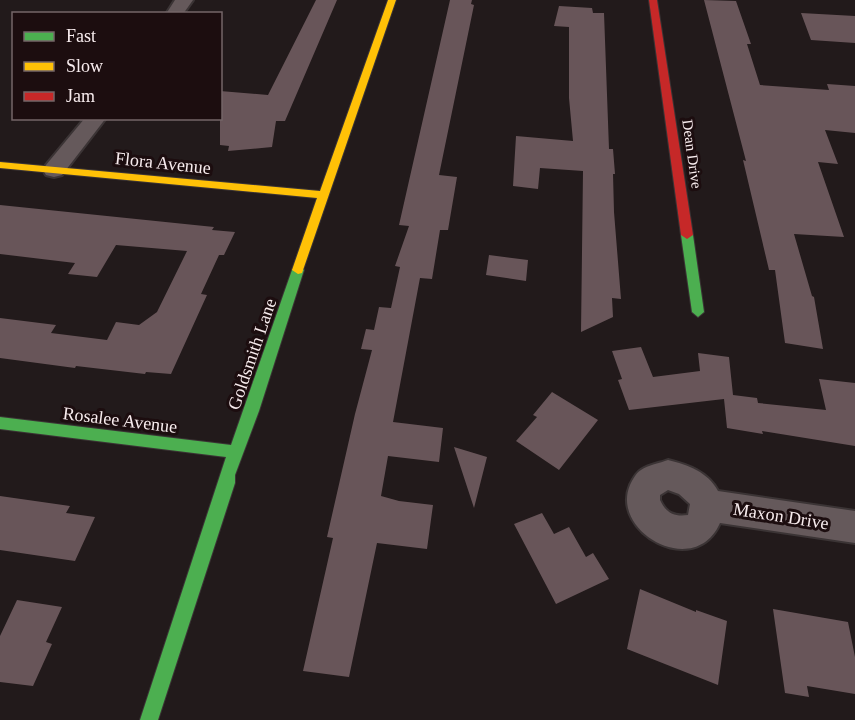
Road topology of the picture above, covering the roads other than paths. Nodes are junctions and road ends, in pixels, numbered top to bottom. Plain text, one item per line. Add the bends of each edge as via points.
1 (392, 0) edge
2 (653, 0) edge
3 (94, 120) edge
4 (0, 165) edge
5 (54, 170) junction
6 (323, 195) junction
7 (698, 312) dead end
8 (0, 423) edge
9 (236, 452) junction
10 (706, 505) dead end
11 (855, 527) edge
12 (149, 720) edge

1 - 6 street, Goldsmith Lane
2 - 7 street, Dean Drive
3 - 5 street
4 - 5 street, Flora Avenue
5 - 6 street, Flora Avenue
6 - 9 street, Goldsmith Lane
8 - 9 street, Rosalee Avenue
9 - 12 street, Goldsmith Lane
10 - 11 street, Maxon Drive

